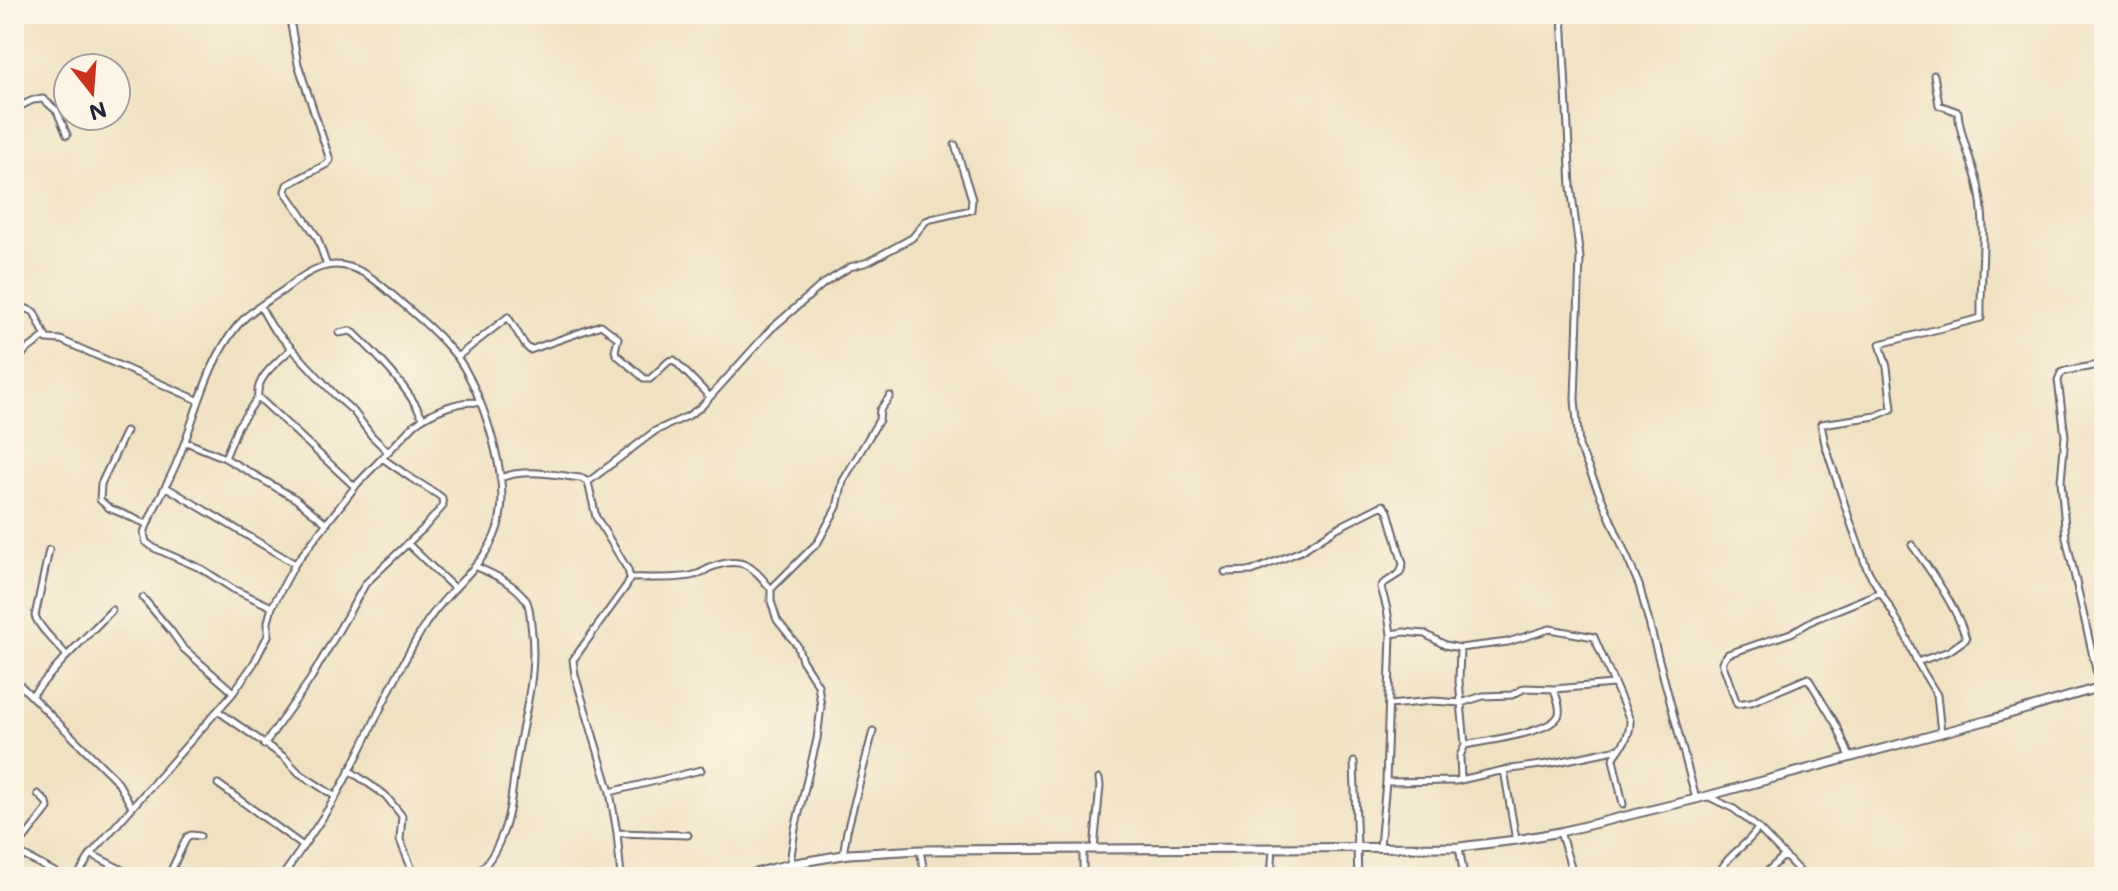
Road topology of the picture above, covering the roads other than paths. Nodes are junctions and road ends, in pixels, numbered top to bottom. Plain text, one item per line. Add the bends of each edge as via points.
1 (289, 14) edge
2 (1562, 14) edge
3 (1934, 75) dead end
4 (14, 109) edge
5 (67, 135) dead end
6 (955, 145) dead end
7 (327, 266) junction
8 (14, 303) edge
9 (260, 306) junction
10 (339, 333) dead end
11 (44, 337) junction
12 (291, 349) junction
13 (457, 357) junction
14 (2104, 364) edge
15 (14, 368) edge
16 (474, 387) junction
17 (890, 396) dead end
18 (258, 397) junction
19 (710, 397) junction
20 (198, 400) junction
21 (462, 403) junction
22 (480, 403) junction
23 (423, 418) junction
24 (126, 431) dead end
25 (185, 442) junction
26 (388, 452) junction
27 (225, 458) junction
28 (382, 458) junction
29 (500, 479) junction
30 (588, 482) junction
31 (166, 487) junction
32 (355, 487) junction
33 (326, 523) junction
34 (147, 524) junction
35 (407, 543) junction
36 (1912, 545) dead end
37 (49, 550) dead end
38 (295, 564) junction
39 (475, 566) junction
40 (1225, 572) dead end
41 (630, 578) junction
42 (454, 588) junction
43 (771, 589) junction
44 (1881, 592) junction
45 (143, 598) dead end
46 (272, 607) junction
47 (112, 610) dead end
48 (1391, 634) junction
49 (1460, 648) junction
50 (67, 656) junction
51 (1917, 662) junction
52 (14, 679) edge
53 (1613, 684) junction
54 (2102, 687) edge
55 (1554, 689) junction
56 (233, 693) junction
57 (31, 696) junction
58 (1461, 703) junction
59 (1389, 705) junction
60 (218, 711) junction
61 (873, 731) dead end
62 (1941, 733) junction
63 (264, 745) junction
64 (1465, 745) junction
65 (1620, 749) junction
66 (1850, 757) junction
67 (1354, 762) dead end
68 (349, 770) junction
69 (701, 770) dead end
70 (1504, 770) junction
71 (1099, 779) dead end
72 (1461, 780) junction
73 (1386, 782) junction
74 (218, 784) dead end
75 (610, 792) junction
76 (38, 794) dead end
77 (1707, 796) junction
78 (336, 797) junction
79 (1696, 799) junction
80 (1623, 804) dead end
81 (132, 807) junction
82 (1758, 828) junction
83 (1560, 832) junction
84 (617, 833) junction
85 (688, 835) dead end
86 (200, 836) dead end
87 (1516, 840) junction
88 (303, 846) junction
89 (1380, 846) junction
90 (1356, 847) junction
91 (1459, 847) junction
92 (1083, 848) junction
93 (1273, 848) junction
94 (1094, 849) junction
95 (920, 850) junction
96 (14, 852) edge
97 (91, 854) junction
98 (843, 856) junction
99 (1784, 856) junction
100 (790, 864) junction
101 (1719, 875) dead end
102 (64, 877) edge
103 (77, 877) edge
104 (136, 877) edge
105 (168, 877) edge
106 (282, 877) edge
107 (415, 877) edge
108 (468, 877) edge
109 (621, 877) edge
110 (739, 877) edge
111 (925, 877) edge
112 (1083, 877) edge
113 (1271, 877) edge
114 (1358, 877) edge
115 (1464, 877) edge
116 (1574, 877) edge
117 (1761, 877) edge
118 (1805, 877) edge

1 - 7 street via 298,64 330,160 285,191 317,237
2 - 79 street via 1580,258 1575,399 1579,446 1639,585
3 - 44 street via 1939,105 1958,112 1978,186 1981,318 1880,344 1892,409 1821,424 1867,569
4 - 5 street via 43,99 57,111
6 - 19 street via 971,210 926,221 912,238 823,284 771,329
7 - 9 street
7 - 13 street via 352,266 367,275
8 - 11 street via 34,312
9 - 12 street
9 - 20 street via 228,339
10 - 23 street via 354,333 375,353
11 - 15 street
11 - 20 street
12 - 18 street via 260,381
12 - 26 street
13 - 16 street
13 - 19 street via 508,317 530,350 601,325 617,336 617,355 645,379 674,360
14 - 54 street via 2065,371 2058,380 2065,436 2061,481 2066,538
16 - 21 street
16 - 22 street
17 - 43 street via 843,481 837,507 818,542
18 - 27 street
18 - 32 street
19 - 30 street
20 - 25 street
21 - 22 street
21 - 23 street
22 - 29 street
23 - 26 street
24 - 34 street via 101,484 100,500
25 - 27 street
25 - 31 street
26 - 28 street
27 - 33 street
28 - 32 street
28 - 35 street via 443,501 440,511
29 - 30 street via 518,472
29 - 39 street via 500,521
30 - 41 street via 596,517
31 - 34 street
31 - 38 street
32 - 33 street
33 - 38 street
34 - 46 street via 144,538 149,545
35 - 42 street
35 - 63 street via 366,583 310,680
36 - 51 street via 1966,639
37 - 50 street via 35,616
38 - 46 street
39 - 42 street
39 - 108 street via 526,599 534,653 507,821 485,866
40 - 48 street via 1252,571 1301,551 1383,505 1403,564 1400,573 1381,587
41 - 43 street via 692,576 729,562 743,563
41 - 75 street via 573,660
42 - 68 street via 425,623
43 - 100 street via 777,620 818,685 821,706
44 - 51 street
44 - 66 street via 1791,633 1728,654 1722,662 1737,704 1808,678
45 - 56 street via 183,648
46 - 56 street via 268,636
47 - 50 street
48 - 49 street via 1425,634
48 - 59 street
49 - 53 street via 1508,642 1550,629 1591,635
49 - 58 street
50 - 57 street
51 - 62 street via 1937,695
52 - 57 street
53 - 55 street
53 - 65 street via 1631,725
54 - 62 main road
55 - 58 street via 1525,688
55 - 64 street via 1559,709 1548,726
56 - 60 street
57 - 81 street via 117,781
58 - 59 street
58 - 64 street
59 - 73 street
60 - 63 street
60 - 81 street
61 - 98 street
62 - 66 main road
63 - 78 street
64 - 72 street
65 - 70 street
65 - 80 street via 1613,763
66 - 77 main road
67 - 90 street
68 - 78 street
68 - 107 street via 385,795 402,816 400,840
69 - 75 street
70 - 72 street
70 - 87 street
71 - 94 street
72 - 73 street
73 - 89 street
74 - 88 street
75 - 84 street
76 - 96 street via 48,808
77 - 79 main road
77 - 82 street
78 - 88 street
79 - 83 main road
81 - 97 street
82 - 99 street
82 - 101 street via 1722,864
83 - 87 main road
83 - 116 street
84 - 85 street
84 - 109 street
86 - 105 street via 187,837
87 - 91 main road
88 - 106 street
89 - 90 main road
89 - 91 main road
90 - 93 main road
90 - 114 street
91 - 115 street
92 - 94 main road
92 - 95 main road
92 - 112 street
93 - 94 main road
93 - 113 street
95 - 98 main road
95 - 111 street
96 - 102 street
97 - 103 street
97 - 104 street
98 - 100 main road
99 - 117 street
99 - 118 street
100 - 110 main road

